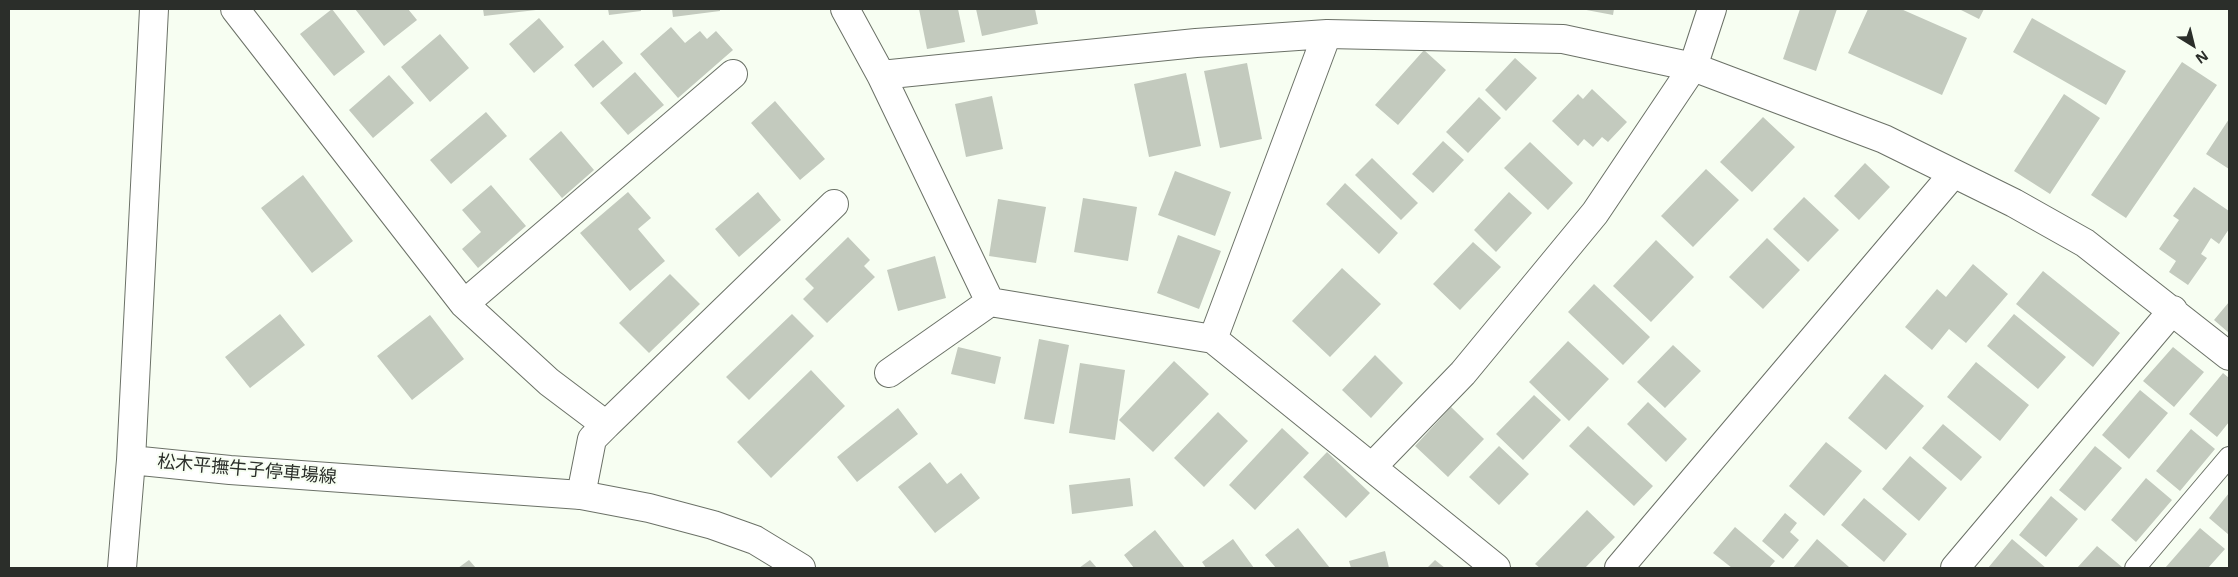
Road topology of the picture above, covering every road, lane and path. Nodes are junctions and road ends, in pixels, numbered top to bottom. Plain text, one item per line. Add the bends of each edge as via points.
1 (154, 9) edge
2 (235, 9) edge
3 (846, 9) edge
4 (1712, 9) edge
5 (1327, 34) junction
6 (1694, 67) junction
7 (733, 74) dead end
8 (881, 75) junction
9 (1953, 174) junction
10 (834, 204) dead end
11 (990, 302) junction
12 (464, 304) junction
13 (2173, 310) junction
14 (1212, 339) junction
15 (2229, 356) edge
16 (889, 373) dead end
17 (606, 425) junction
18 (2229, 457) edge
19 (131, 460) junction
20 (1372, 466) junction
21 (581, 495) junction
22 (122, 568) edge
23 (801, 568) edge
24 (1496, 568) edge
25 (1619, 568) edge
26 (1955, 568) edge
27 (2135, 568) edge

1 - 19 street
2 - 12 street
3 - 8 street
4 - 6 street
5 - 6 street via 1563,39
5 - 8 street via 1196,43
5 - 14 street
6 - 9 street via 1884,139
6 - 20 street via 1594,213 1463,373
7 - 12 street
8 - 11 street
9 - 13 street via 2014,203 2084,243
9 - 25 street
10 - 17 street
11 - 14 street
11 - 16 street
12 - 17 street via 549,382
13 - 15 street
13 - 26 street
14 - 20 street
17 - 21 street via 592,439
18 - 27 lane
19 - 21 street, 松木平撫牛子停車場線
19 - 22 street
20 - 24 street
21 - 23 street, 松木平撫牛子停車場線 via 713,524 755,540

